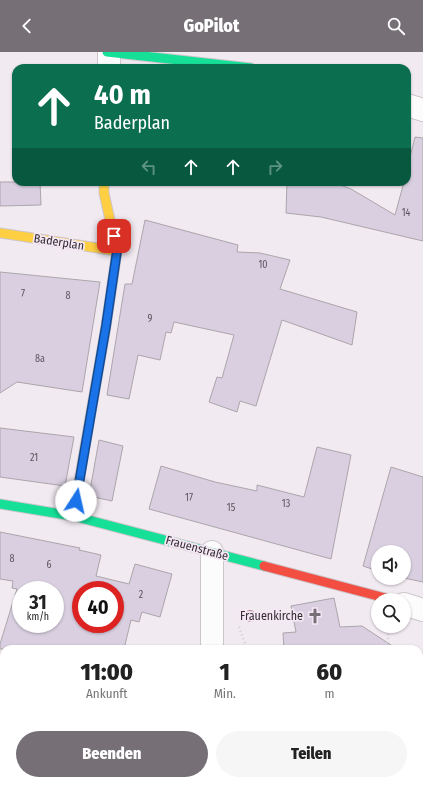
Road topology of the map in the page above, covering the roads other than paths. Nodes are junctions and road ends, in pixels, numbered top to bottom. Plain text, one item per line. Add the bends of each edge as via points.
1 (108, 52) edge
2 (109, 64) edge
3 (218, 64) edge
4 (411, 106) edge
5 (423, 110) edge
6 (104, 186) edge
7 (0, 233) edge
8 (117, 251) junction
9 (0, 504) edge
10 (73, 516) junction
11 (212, 552) junction
12 (371, 594) edge
13 (411, 606) edge
14 (423, 610) edge
15 (212, 645) edge

1 - 2 street
1 - 3 street
4 - 5 street
6 - 8 street
7 - 8 street, Baderplan
8 - 10 street
9 - 10 street, Frauenstraße
10 - 11 street, Frauenstraße
11 - 12 street, Frauenstraße
11 - 15 street
13 - 14 street

